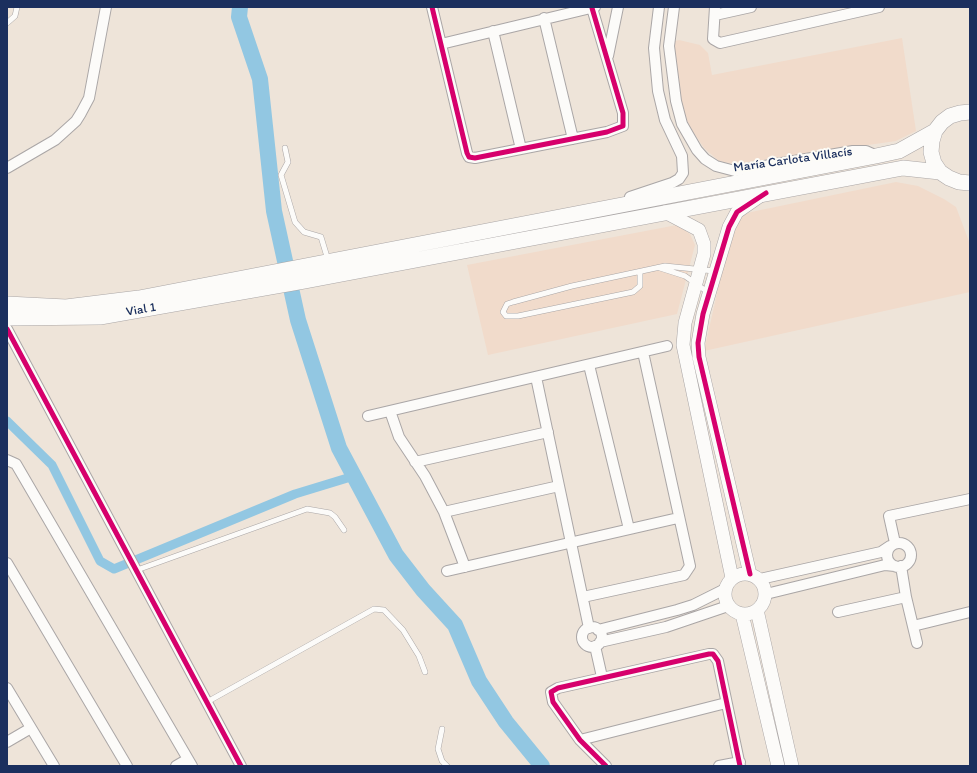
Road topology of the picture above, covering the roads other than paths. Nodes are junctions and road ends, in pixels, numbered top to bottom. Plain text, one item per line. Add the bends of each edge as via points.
1 (17, 7) edge
2 (106, 7) edge
3 (432, 7) edge
4 (594, 7) edge
5 (618, 7) edge
6 (659, 7) edge
7 (674, 7) edge
8 (752, 7) edge
9 (879, 7) edge
10 (867, 8) edge
11 (562, 10) edge
12 (715, 11) edge
13 (544, 18) junction
14 (7, 23) edge
15 (493, 31) junction
16 (441, 44) junction
17 (669, 46) junction
18 (654, 48) junction
19 (607, 58) junction
20 (970, 112) edge
21 (679, 115) junction
22 (665, 120) junction
23 (935, 131) junction
24 (573, 138) junction
25 (286, 148) dead end
26 (521, 149) junction
27 (876, 156) junction
28 (7, 168) edge
29 (940, 172) junction
30 (970, 183) edge
31 (766, 193) junction
32 (611, 207) junction
33 (665, 212) junction
34 (328, 261) junction
35 (659, 268) junction
36 (716, 271) junction
37 (640, 272) junction
38 (698, 276) junction
39 (272, 279) junction
40 (709, 294) junction
41 (7, 304) edge
42 (7, 318) edge
43 (7, 329) edge
44 (666, 346) dead end
45 (643, 352) junction
46 (588, 364) junction
47 (536, 377) junction
48 (390, 411) junction
49 (368, 416) dead end
50 (548, 432) junction
51 (7, 460) edge
52 (415, 462) junction
53 (559, 486) junction
54 (970, 499) edge
55 (444, 512) junction
56 (678, 518) junction
57 (629, 529) junction
58 (344, 530) dead end
59 (572, 543) junction
60 (892, 545) junction
61 (857, 558) junction
62 (7, 563) edge
63 (824, 565) junction
64 (894, 566) junction
65 (465, 567) junction
66 (136, 570) junction
67 (447, 571) dead end
68 (860, 571) junction
69 (755, 577) junction
70 (827, 579) junction
71 (728, 583) junction
72 (766, 594) junction
73 (584, 597) junction
74 (906, 597) junction
75 (728, 606) junction
76 (757, 610) junction
77 (838, 612) dead end
78 (970, 612) edge
79 (742, 614) junction
80 (632, 621) junction
81 (913, 626) junction
82 (593, 629) junction
83 (635, 634) junction
84 (917, 643) dead end
85 (598, 644) junction
86 (425, 672) dead end
87 (602, 677) junction
88 (7, 688) edge
89 (207, 702) junction
90 (726, 703) junction
91 (31, 728) junction
92 (442, 729) dead end
93 (580, 740) junction
94 (7, 742) edge
95 (190, 762) edge
96 (740, 764) edge
97 (54, 766) edge
98 (127, 766) edge
99 (176, 766) edge
100 (241, 766) edge
101 (447, 766) edge
102 (606, 766) edge
103 (719, 766) edge
104 (778, 766) edge
105 (792, 766) edge

1 - 14 lane via 15,16
2 - 28 street via 89,98 82,113 55,140
3 - 16 street
4 - 11 street
4 - 19 street
5 - 19 street
6 - 18 street
7 - 17 street, María Carlota Villacís
8 - 12 street
9 - 10 street
10 - 12 street via 720,43 713,39
11 - 13 street
13 - 15 street
13 - 24 street
15 - 16 street
15 - 26 street
16 - 26 street via 469,157
17 - 18 street
17 - 21 street, María Carlota Villacís
18 - 22 street via 658,91
19 - 24 street via 623,113 623,126 607,132
20 - 23 main road via 950,116
21 - 22 street
21 - 27 street, María Carlota Villacís via 697,150 705,159 727,170 748,170 853,151 866,151
22 - 32 street via 682,156 683,173 679,179 627,198
23 - 27 main road via 899,150
23 - 29 main road via 932,152
24 - 26 street
25 - 34 lane via 288,162 281,175 295,222 304,232 321,237
27 - 32 main road
29 - 30 main road via 959,182
29 - 31 main road via 903,168
31 - 33 main road
31 - 36 street via 741,209 733,218
32 - 34 main road
33 - 38 street via 692,225 702,236 704,254
33 - 39 main road via 304,281
34 - 39 main road via 303,266
35 - 37 lane
35 - 38 lane
35 - 38 lane via 672,266
36 - 38 lane
36 - 40 street
37 - 37 lane via 572,286 513,302 507,304 504,312 506,316 518,316 633,292 640,286
38 - 40 lane
38 - 71 street via 685,323 683,345
39 - 41 main road, Vial 1 via 99,304 66,307
39 - 42 main road, Vial 1 via 100,317
40 - 69 street via 699,332 699,357
43 - 66 street
44 - 45 street
45 - 46 street
45 - 56 street
46 - 47 street
46 - 57 street
47 - 48 street
47 - 50 street
48 - 49 street
48 - 52 street via 399,437
50 - 52 street
50 - 53 street
51 - 95 street via 16,464
52 - 55 street
53 - 55 street
53 - 59 street
54 - 60 street via 888,516
55 - 65 street
56 - 57 street
56 - 73 street via 691,563 687,573
57 - 59 street
58 - 66 lane via 336,517 330,513 307,509
59 - 65 street
59 - 73 street
60 - 61 street via 881,552
60 - 64 street via 887,558
60 - 64 street via 906,545 910,551 910,559
61 - 63 street
61 - 68 street
62 - 98 street
63 - 69 street
63 - 70 street
64 - 68 street
64 - 74 street
65 - 67 street
66 - 89 street
68 - 70 street
69 - 71 street via 738,575
69 - 72 street via 763,584
70 - 72 street
71 - 75 street via 725,600
71 - 80 street via 693,605
72 - 76 street via 765,600
73 - 82 street
74 - 77 street
74 - 81 street
75 - 79 street
75 - 83 street
76 - 79 street
76 - 105 street
78 - 81 street
79 - 104 street
80 - 82 street
80 - 83 street
81 - 84 street
82 - 85 street via 601,635
82 - 85 street via 582,636 583,642 588,646
83 - 85 street
85 - 87 street
86 - 89 lane via 419,656 403,630 384,610 374,609
87 - 90 street via 713,654 718,660
87 - 93 street via 551,692 553,702
88 - 91 street
89 - 100 street
90 - 93 street
90 - 96 street
91 - 94 street
91 - 97 street
92 - 101 lane via 438,749
93 - 102 street
95 - 99 street
96 - 103 street

